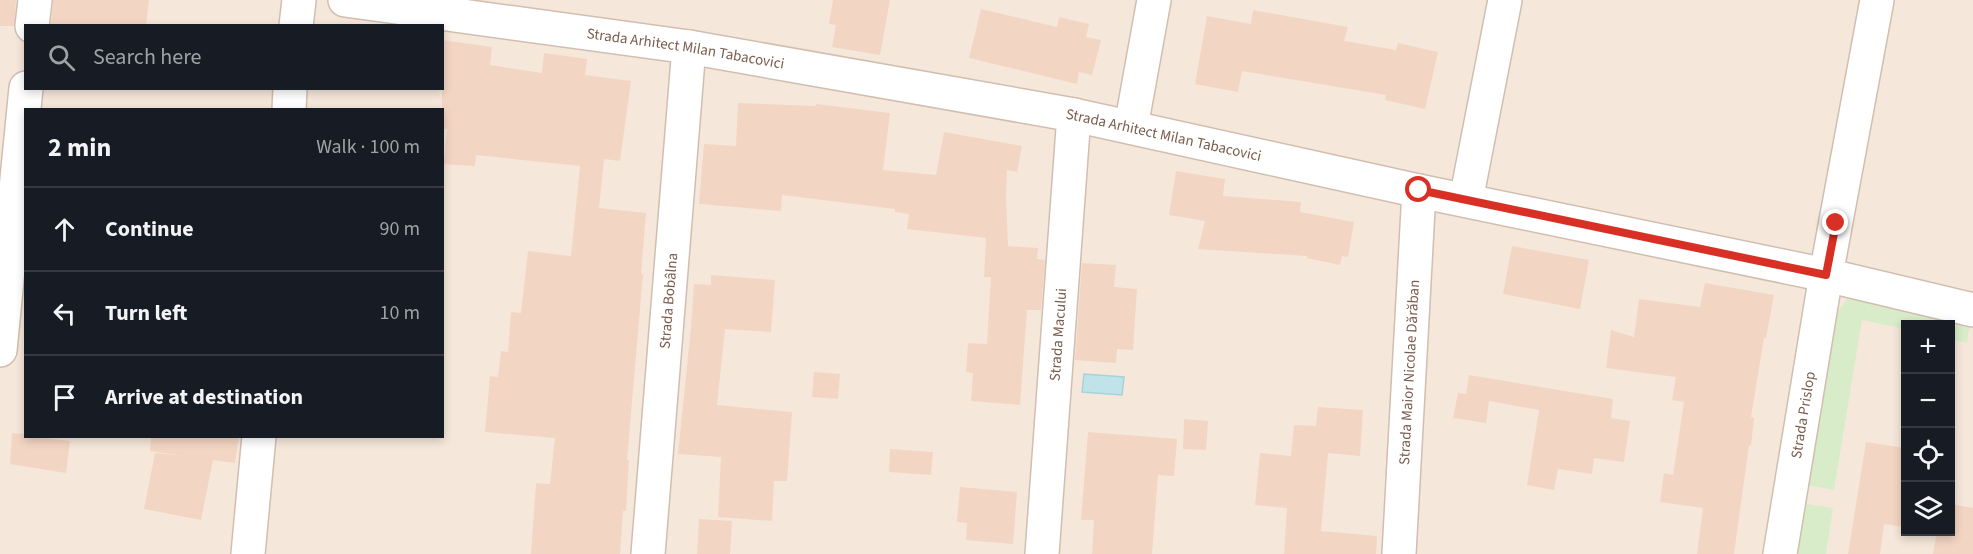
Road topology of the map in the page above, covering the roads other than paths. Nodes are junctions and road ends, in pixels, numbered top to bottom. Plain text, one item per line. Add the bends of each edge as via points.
1 (35, 0) edge
2 (299, 0) edge
3 (345, 0) edge
4 (1154, 0) edge
5 (1505, 0) edge
6 (1877, 0) edge
7 (32, 24) edge
8 (296, 24) edge
9 (689, 47) junction
10 (26, 90) edge
11 (290, 90) edge
12 (24, 108) edge
13 (24, 108) edge
14 (289, 108) edge
15 (1074, 115) junction
16 (1131, 127) junction
17 (1419, 190) junction
18 (1466, 200) junction
19 (1826, 275) junction
20 (1973, 310) edge
21 (0, 350) edge
22 (259, 438) edge
23 (248, 554) edge
24 (648, 554) edge
25 (1042, 554) edge
26 (1399, 554) edge
27 (1780, 554) edge

1 - 7 street
2 - 8 street
3 - 9 street, Strada Arhitect Milan Tabacovici
4 - 16 street
5 - 18 street
6 - 19 street, Strada Prislop
9 - 15 street, Strada Arhitect Milan Tabacovici
9 - 24 street, Strada Bobâlna
10 - 12 street
11 - 14 street
13 - 21 street
15 - 16 street, Strada Arhitect Milan Tabacovici
15 - 25 street, Strada Macului
16 - 17 street, Strada Arhitect Milan Tabacovici
17 - 18 street, Strada Arhitect Milan Tabacovici
17 - 26 street, Strada Maior Nicolae Dărăban
18 - 19 street, Strada Arhitect Milan Tabacovici
19 - 20 street, Strada Arhitect Milan Tabacovici
19 - 27 street, Strada Prislop
22 - 23 street

